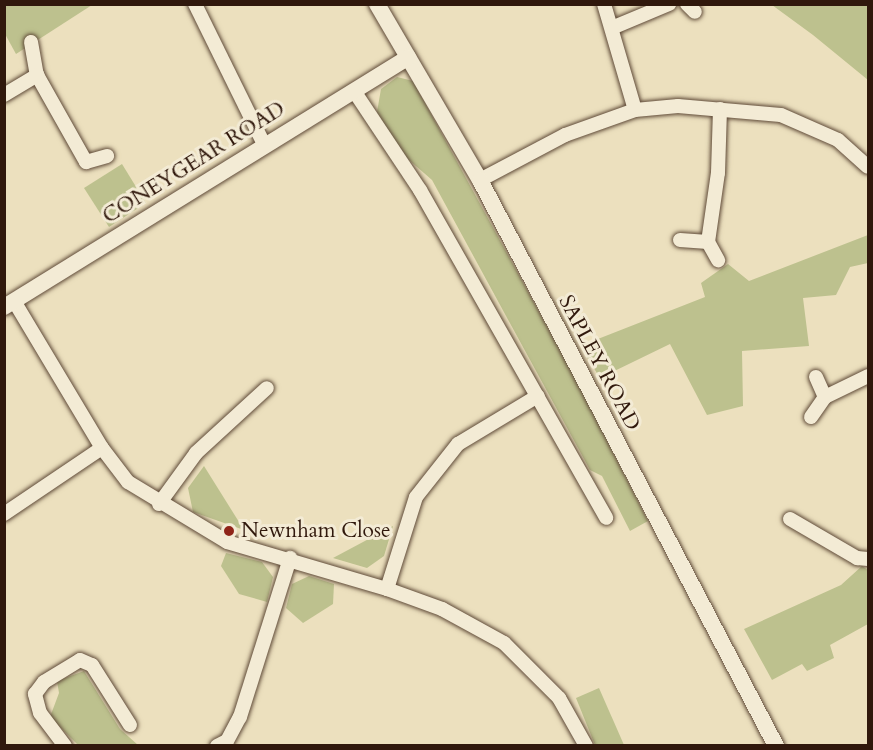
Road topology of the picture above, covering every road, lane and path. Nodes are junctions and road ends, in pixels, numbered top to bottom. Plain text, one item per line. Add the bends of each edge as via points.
1 (195, 4) edge
2 (377, 4) edge
3 (604, 4) edge
4 (669, 4) edge
5 (614, 27) junction
6 (31, 42) dead end
7 (408, 57) junction
8 (37, 75) junction
9 (354, 91) junction
10 (4, 95) edge
11 (720, 109) junction
12 (635, 110) junction
13 (265, 146) junction
14 (107, 156) dead end
15 (868, 167) edge
16 (480, 180) junction
17 (680, 240) dead end
18 (708, 242) junction
19 (718, 260) dead end
20 (9, 304) edge
21 (868, 376) edge
22 (816, 377) dead end
23 (267, 388) dead end
24 (538, 396) junction
25 (825, 397) junction
26 (811, 417) dead end
27 (102, 448) junction
28 (159, 504) junction
29 (4, 514) edge
30 (606, 518) dead end
31 (790, 519) dead end
32 (290, 558) junction
33 (868, 559) edge
34 (387, 589) junction
35 (130, 725) dead end
36 (225, 744) edge
37 (65, 746) edge
38 (586, 746) edge
39 (776, 746) edge

1 - 13 street
2 - 7 street, SAPLEY ROAD
3 - 5 street
4 - 5 street
5 - 12 street
6 - 8 street
7 - 9 street, CONEYGEAR ROAD
7 - 16 street, SAPLEY ROAD
8 - 10 street
8 - 14 street via 86,162
9 - 13 street, CONEYGEAR ROAD
9 - 24 street via 420,190
11 - 12 street
11 - 15 street via 782,115 838,140
11 - 18 street via 718,173
12 - 16 street via 565,135
13 - 20 street, CONEYGEAR ROAD
16 - 39 street, SAPLEY ROAD
17 - 18 street
18 - 19 street
20 - 27 street
21 - 25 street
22 - 25 street
23 - 28 street via 196,453
24 - 30 street
24 - 34 street via 458,444 416,497
25 - 26 street
27 - 28 street via 128,482
27 - 29 street
28 - 32 street via 227,542
31 - 33 street via 857,558
32 - 34 street
32 - 36 street via 240,717
34 - 38 street via 442,609 504,643 559,698
35 - 37 street via 92,665 80,660 44,682 35,694 40,713

